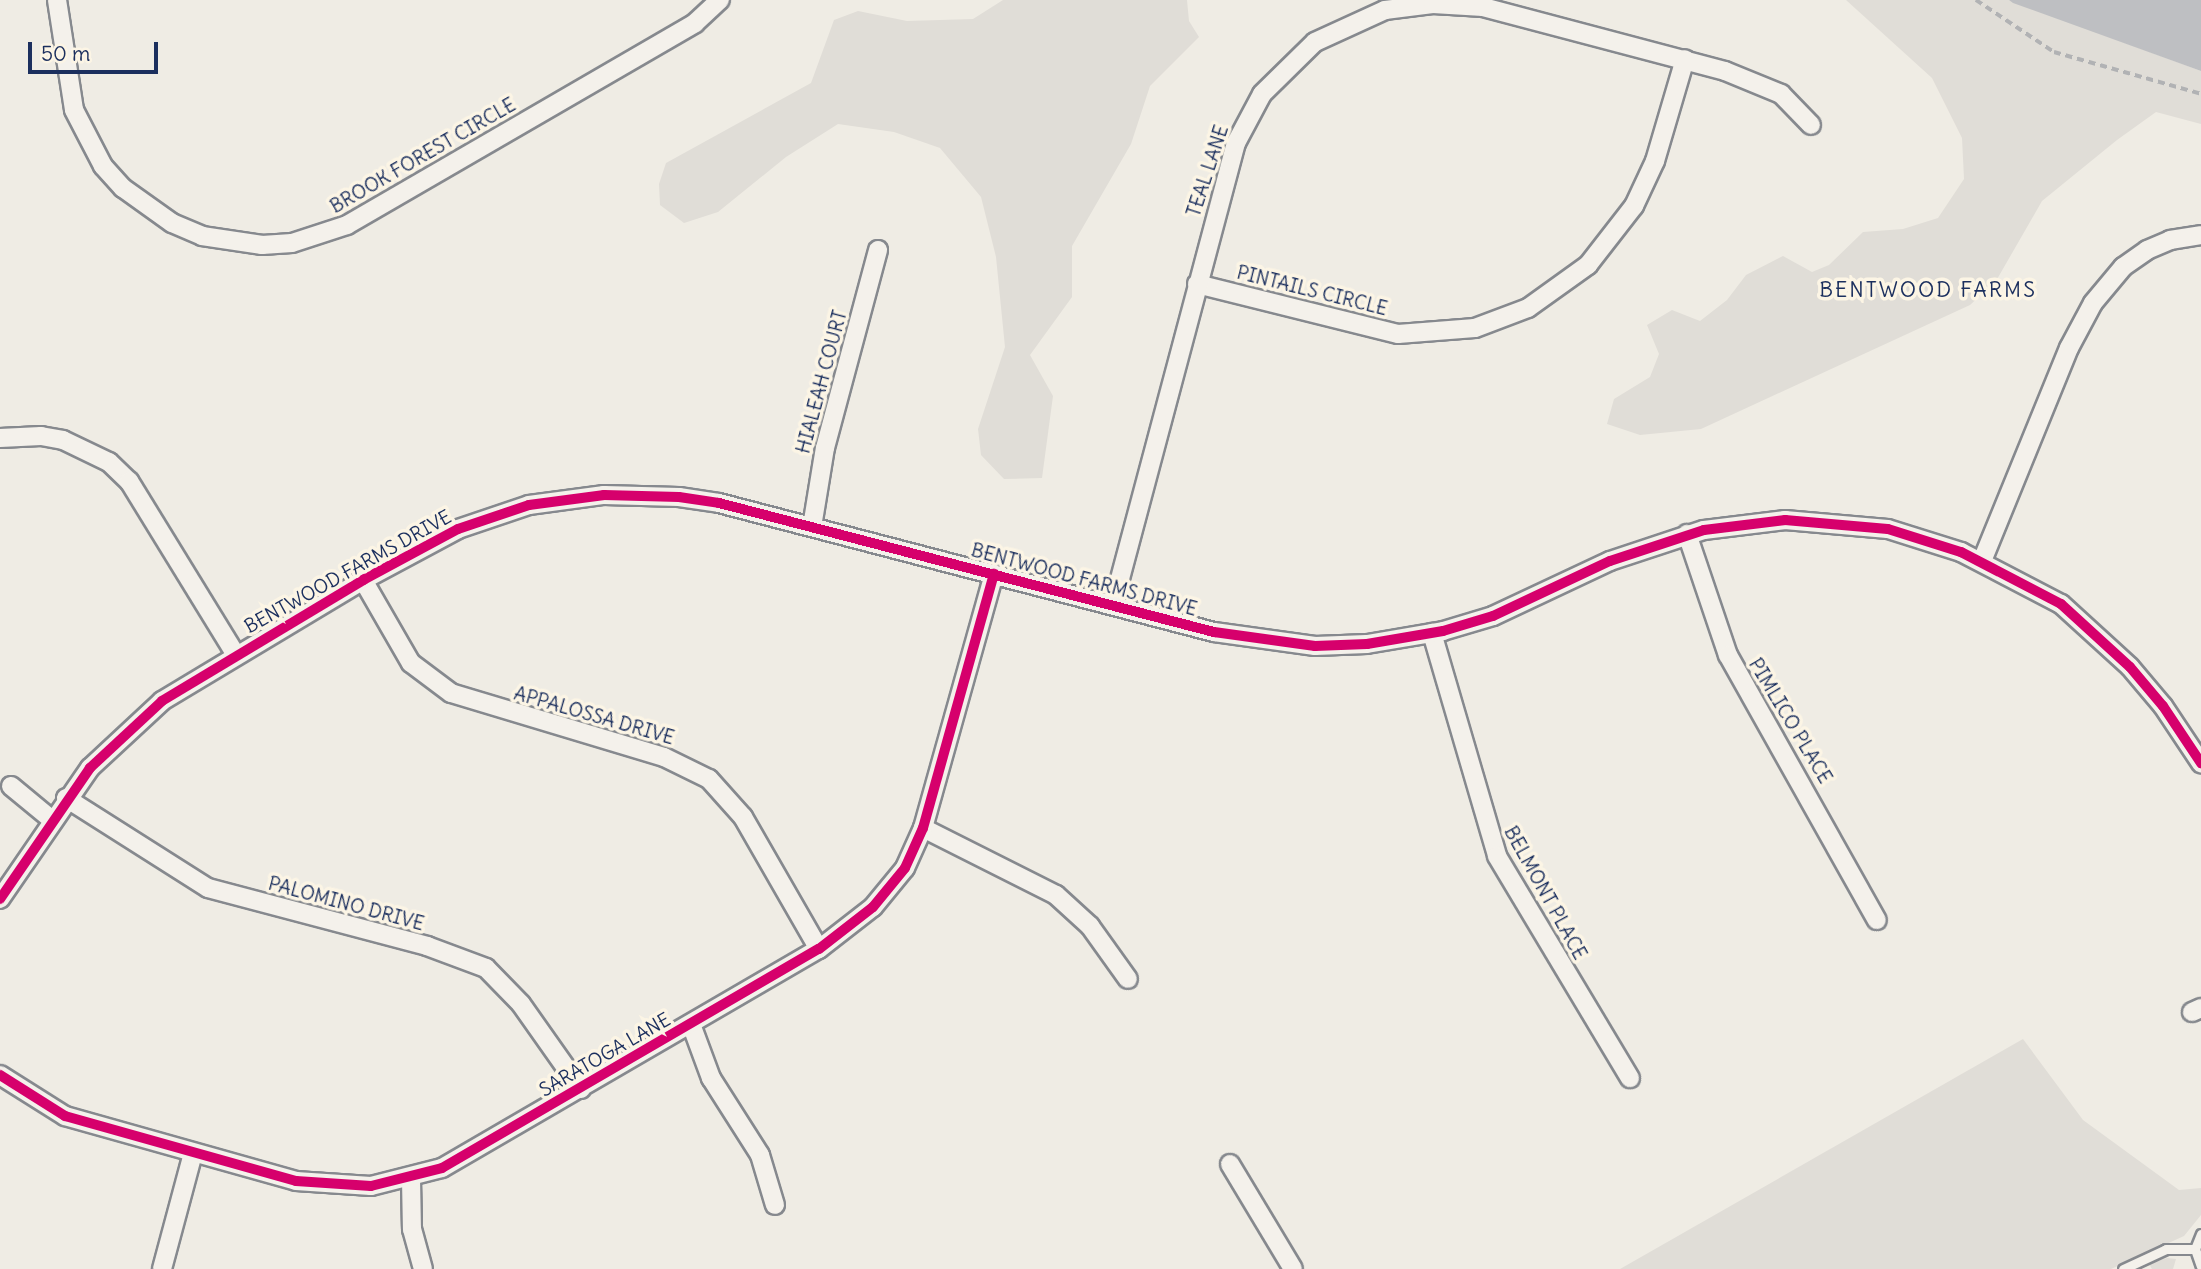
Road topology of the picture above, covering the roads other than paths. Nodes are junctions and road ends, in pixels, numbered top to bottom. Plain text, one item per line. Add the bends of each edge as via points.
1 (57, 0) edge
2 (720, 0) edge
3 (1685, 59) junction
4 (1811, 125) dead end
5 (2201, 235) edge
6 (878, 250) dead end
7 (1197, 284) junction
8 (0, 438) edge
9 (812, 527) junction
10 (1687, 534) junction
11 (1982, 561) junction
12 (994, 574) junction
13 (363, 580) junction
14 (1113, 606) junction
15 (1432, 633) junction
16 (236, 655) junction
17 (2201, 763) edge
18 (11, 786) dead end
19 (66, 798) junction
20 (51, 819) junction
21 (923, 828) junction
22 (0, 899) edge
23 (1877, 920) dead end
24 (819, 949) junction
25 (1128, 979) dead end
26 (691, 1024) junction
27 (0, 1075) edge
28 (1630, 1078) dead end
29 (581, 1089) junction
30 (193, 1153) junction
31 (1230, 1164) dead end
32 (411, 1179) junction
33 (775, 1205) dead end
34 (2201, 1234) edge
35 (2195, 1249) junction
36 (2201, 1266) edge
37 (162, 1269) edge
38 (423, 1269) edge
39 (1293, 1269) edge
40 (2123, 1269) edge

1 - 2 street, BROOK FOREST CIRCLE via 74,110 103,166 138,201 172,223 202,236 262,245 301,240 347,225 695,23
3 - 4 street, TEAL LANE via 1773,89
3 - 7 street, PINTAILS CIRCLE via 1655,160 1634,206 1588,265 1528,308 1465,330 1398,334
3 - 7 street, TEAL LANE via 1507,12 1458,4 1409,6 1360,18 1296,57 1249,116 1229,162
5 - 11 street via 2147,250 2123,267 2093,303 2069,348
6 - 9 street, HIALEAH COURT via 825,448
7 - 14 street, TEAL LANE
8 - 16 street via 63,440 108,462 129,481
9 - 12 street, BENTWOOD FARMS DRIVE
9 - 13 street, BENTWOOD FARMS DRIVE via 679,497 567,499 517,509 458,529
10 - 11 street, BENTWOOD FARMS DRIVE via 1759,522 1837,522 1927,540
10 - 15 street, BENTWOOD FARMS DRIVE via 1610,561 1493,616
10 - 23 street, PIMLICO PLACE via 1728,655
11 - 17 street, BENTWOOD FARMS DRIVE via 2031,585 2093,631 2164,706
12 - 14 street, BENTWOOD FARMS DRIVE
12 - 21 street, SARATOGA LANE
13 - 16 street, BENTWOOD FARMS DRIVE
13 - 24 street, APPALOSSA DRIVE via 411,663 451,693 664,757 709,779 756,838
14 - 15 street, BENTWOOD FARMS DRIVE via 1266,642 1341,646
15 - 28 street, BELMONT PLACE via 1497,856
16 - 19 street, BENTWOOD FARMS DRIVE via 135,722
18 - 20 street
19 - 20 street, BENTWOOD FARMS DRIVE
19 - 29 street, PALOMINO DRIVE via 208,888 427,946 486,968 520,1004
20 - 22 street, BENTWOOD FARMS DRIVE
21 - 24 street, SARATOGA LANE via 890,888 854,924
21 - 25 street via 1056,895 1090,926
24 - 26 street, SARATOGA LANE
26 - 29 street, SARATOGA LANE
26 - 33 street via 711,1078 760,1156
27 - 30 street, SARATOGA LANE via 65,1116
29 - 32 street, SARATOGA LANE via 485,1146
30 - 32 street, SARATOGA LANE via 321,1185 370,1186
30 - 37 street
31 - 39 street
32 - 38 street via 412,1229
34 - 35 lane
35 - 36 lane
35 - 40 lane via 2165,1249

